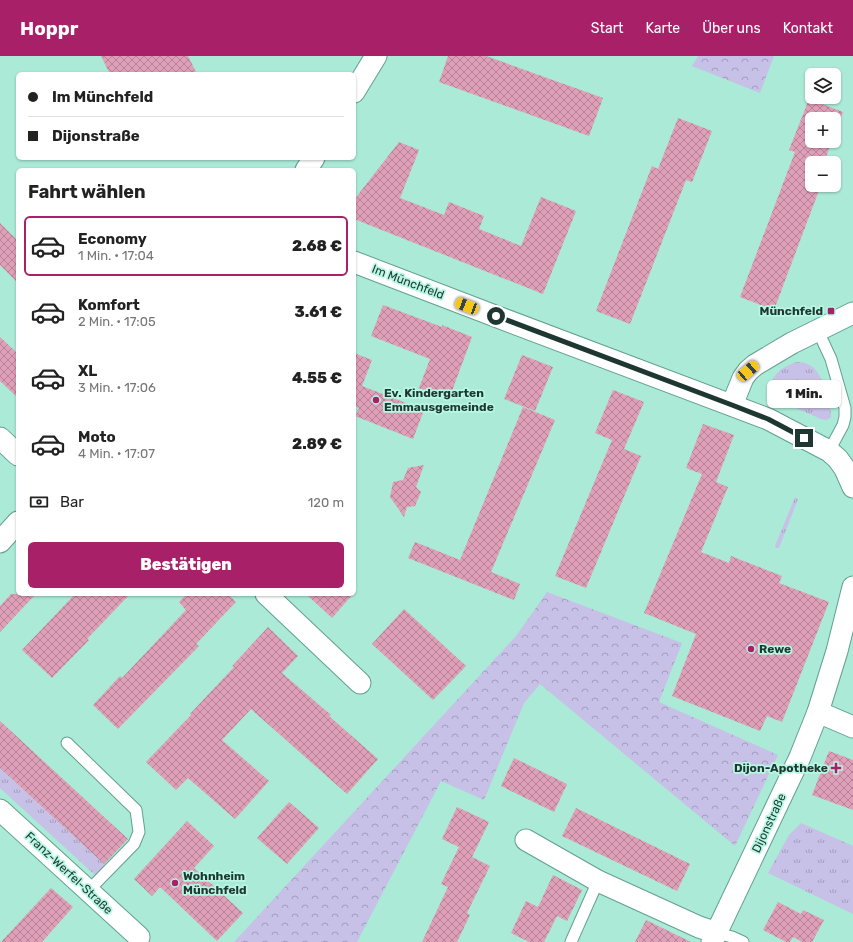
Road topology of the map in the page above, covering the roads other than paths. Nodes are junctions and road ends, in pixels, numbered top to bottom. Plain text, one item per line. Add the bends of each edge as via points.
1 (376, 56) edge
2 (356, 89) edge
3 (356, 263) edge
4 (853, 313) edge
5 (818, 331) junction
6 (732, 405) junction
7 (0, 438) edge
8 (829, 451) junction
9 (16, 452) edge
10 (850, 474) edge
11 (16, 524) edge
12 (0, 542) edge
13 (853, 587) edge
14 (268, 596) edge
15 (360, 683) dead end
16 (818, 712) junction
17 (853, 727) edge
18 (66, 743) dead end
19 (0, 810) edge
20 (526, 840) dead end
21 (598, 881) junction
22 (88, 891) junction
23 (138, 937) dead end
24 (715, 938) edge
25 (570, 942) edge
26 (743, 942) edge

1 - 2 street
3 - 6 street, Im Münchfeld
4 - 5 street
5 - 6 street via 792,343 751,368 743,378
5 - 8 lane via 831,359 845,408 843,425
6 - 8 street via 768,419
7 - 9 street
8 - 10 street
11 - 12 street
13 - 16 street, Dijonstraße
14 - 15 street
16 - 17 street
16 - 24 street, Dijonstraße via 800,757
18 - 22 lane via 136,810 139,832 134,844
19 - 22 street, Franz-Werfel-Straße
20 - 21 street
21 - 24 street via 699,927
21 - 25 lane
22 - 23 street, Franz-Werfel-Straße
24 - 26 lane via 732,937

